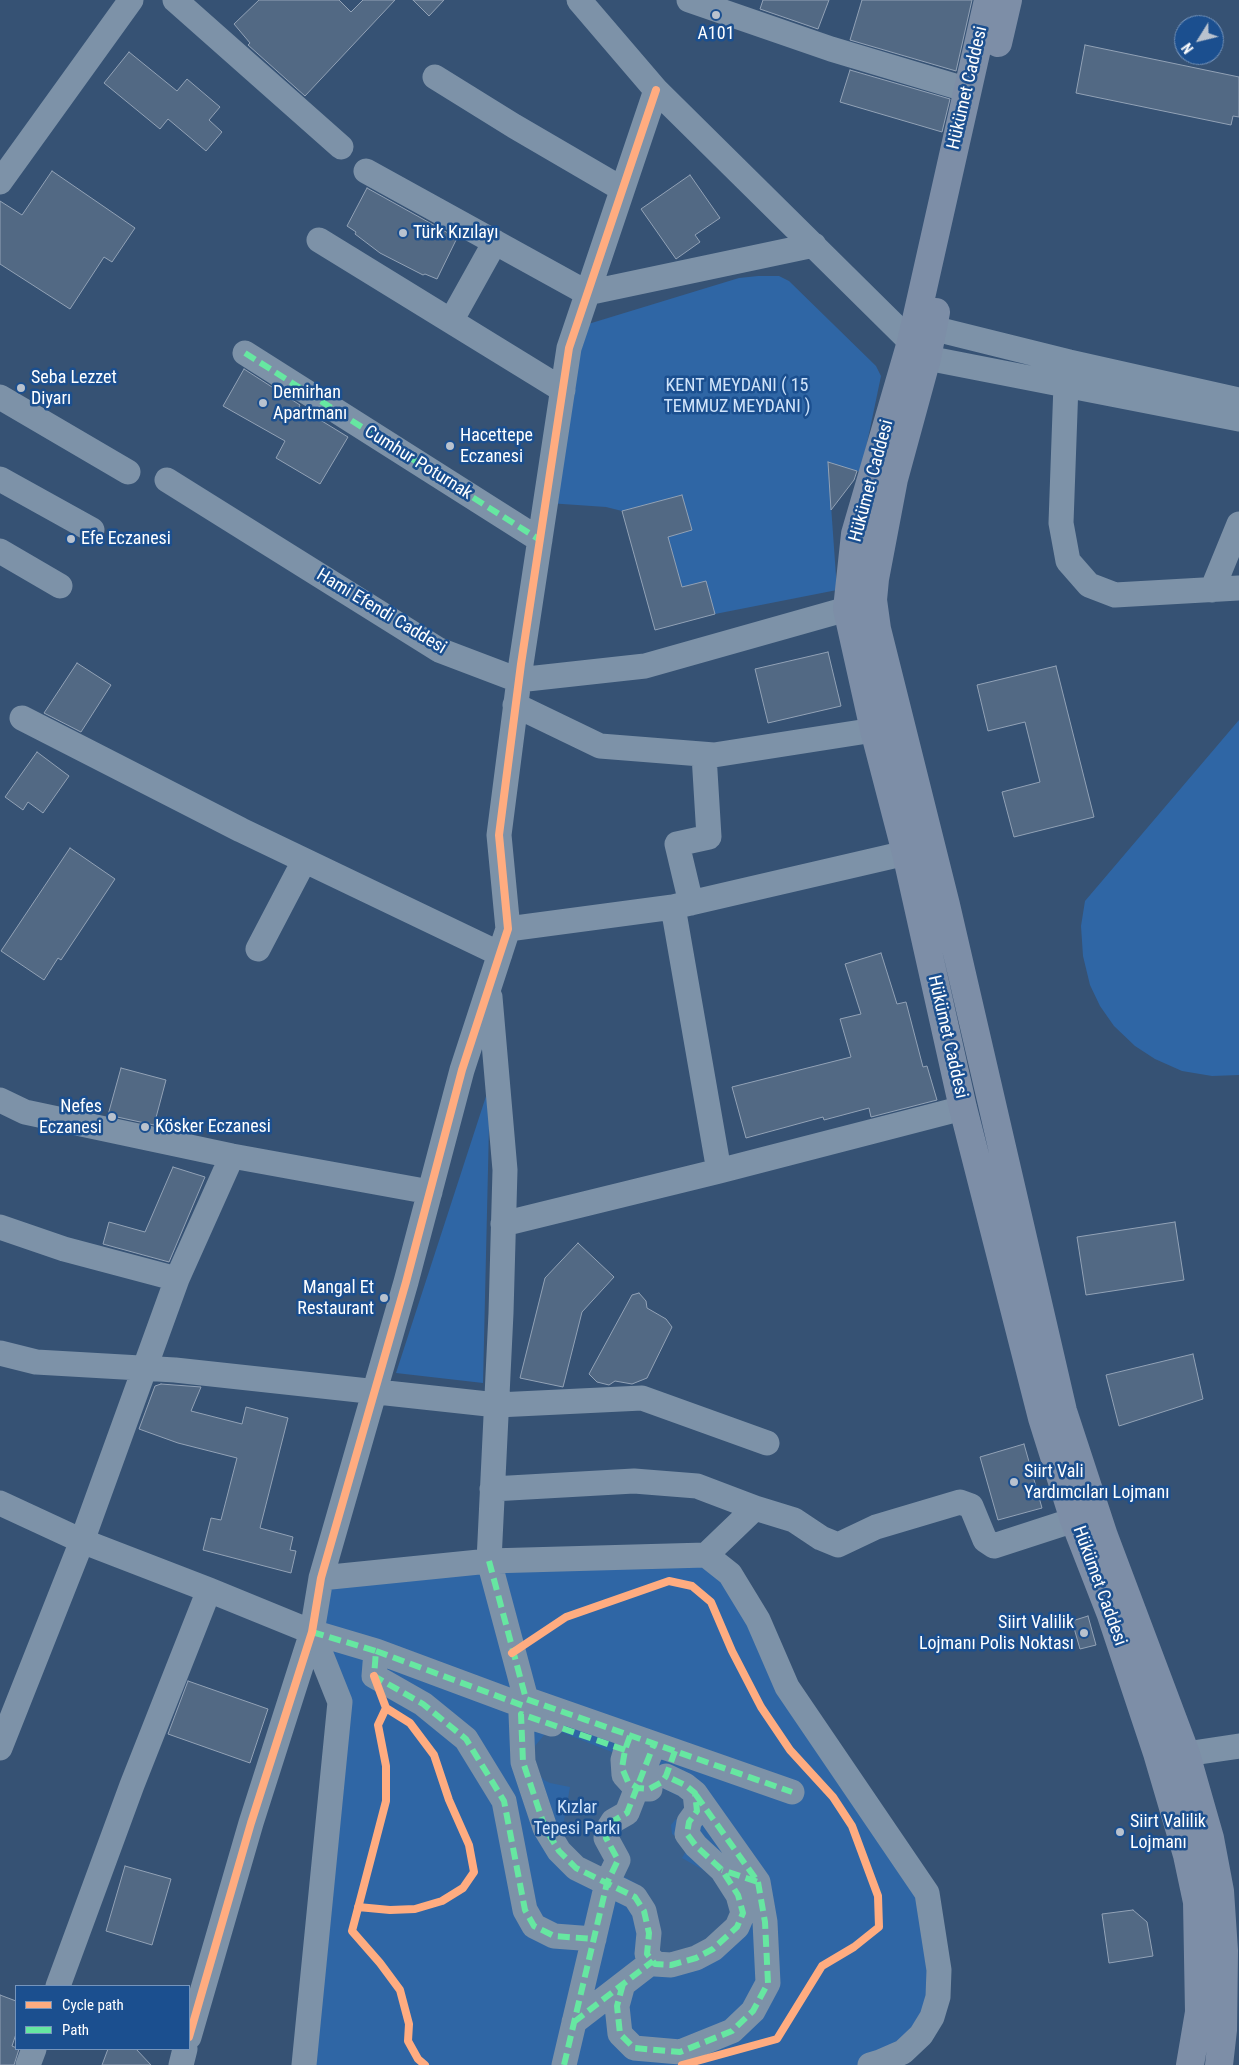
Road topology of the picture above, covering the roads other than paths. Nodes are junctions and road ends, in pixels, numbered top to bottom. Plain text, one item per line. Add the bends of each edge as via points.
1 (131, 0) edge
2 (175, 0) edge
3 (579, 0) edge
4 (689, 0) edge
5 (988, 0) edge
6 (1008, 0) edge
7 (752, 10) edge
8 (436, 77) dead end
9 (656, 90) junction
10 (968, 90) junction
11 (341, 147) dead end
12 (366, 171) dead end
13 (0, 182) edge
14 (622, 189) junction
15 (319, 240) dead end
16 (495, 242) junction
17 (814, 245) junction
18 (587, 293) junction
19 (451, 321) junction
20 (923, 343) junction
21 (245, 353) dead end
22 (1068, 373) junction
23 (563, 390) junction
24 (0, 397) edge
25 (1239, 400) edge
26 (1239, 419) edge
27 (128, 472) dead end
28 (0, 479) edge
29 (167, 480) dead end
30 (92, 530) dead end
31 (1237, 534) edge
32 (540, 540) junction
33 (0, 551) edge
34 (60, 586) dead end
35 (1239, 588) edge
36 (1212, 590) junction
37 (847, 610) junction
38 (518, 680) junction
39 (515, 705) junction
40 (22, 718) dead end
41 (874, 730) junction
42 (704, 754) junction
43 (906, 853) junction
44 (304, 860) junction
45 (682, 905) junction
46 (508, 929) junction
47 (258, 949) dead end
48 (500, 954) junction
49 (489, 987) junction
50 (0, 1100) edge
51 (963, 1108) junction
52 (232, 1156) junction
53 (719, 1171) junction
54 (430, 1192) junction
55 (503, 1224) junction
56 (0, 1227) edge
57 (177, 1279) junction
58 (0, 1353) edge
59 (146, 1369) junction
60 (375, 1392) junction
61 (497, 1405) junction
62 (767, 1443) dead end
63 (492, 1489) junction
64 (0, 1503) edge
65 (755, 1508) junction
66 (1074, 1520) junction
67 (82, 1541) junction
68 (706, 1555) junction
69 (489, 1561) junction
70 (321, 1578) junction
71 (209, 1590) junction
72 (312, 1632) junction
73 (376, 1651) junction
74 (524, 1707) junction
75 (627, 1743) junction
76 (1239, 1746) edge
77 (0, 1748) edge
78 (665, 1748) junction
79 (1186, 1754) junction
80 (666, 1776) junction
81 (638, 1788) junction
82 (792, 1792) dead end
83 (695, 1793) junction
84 (722, 1870) junction
85 (758, 1882) junction
86 (607, 1883) junction
87 (594, 1939) junction
88 (653, 1961) junction
89 (622, 1984) junction
90 (58, 1985) edge
91 (574, 2022) junction
92 (190, 2034) edge
93 (34, 2050) edge
94 (185, 2050) edge
95 (28, 2065) edge
96 (181, 2065) edge
97 (304, 2065) edge
98 (564, 2065) edge
99 (870, 2065) edge
100 (1190, 2065) edge
101 (1219, 2065) edge

1 - 13 street
2 - 11 street
3 - 9 street
4 - 7 street
5 - 10 main road, Hükümet Caddesi
6 - 20 main road
7 - 10 street via 831,49
8 - 14 street
9 - 14 street
9 - 17 street
10 - 20 main road, Hükümet Caddesi
12 - 16 street
14 - 18 street
15 - 19 street
16 - 18 street
16 - 19 street
17 - 18 street
17 - 20 street
18 - 23 street via 569,348
19 - 23 street
20 - 22 street
20 - 37 main road, Hükümet Caddesi via 855,534
20 - 79 main road via 875,579 873,600 877,630 946,906 1063,1411 1104,1536
21 - 32 street, Cumhur Poturnak
22 - 25 street
22 - 26 street
22 - 36 street via 1061,523 1068,561 1088,585 1115,595
23 - 32 street
24 - 27 street
28 - 30 street
29 - 38 street, Hami Efendi Caddesi via 439,650
31 - 36 street
32 - 38 street
33 - 34 street
35 - 36 street
37 - 38 street, Hami Efendi Caddesi via 645,666
37 - 41 main road, Hükümet Caddesi
38 - 39 street
39 - 42 street via 600,746
39 - 46 street via 499,836
40 - 44 street
41 - 42 street via 714,756
41 - 43 main road, Hükümet Caddesi
42 - 45 street via 709,837 677,844
43 - 45 street
43 - 51 main road, Hükümet Caddesi
44 - 47 street
44 - 48 street
45 - 46 street
45 - 53 street
46 - 48 street
48 - 49 street
49 - 54 street via 462,1070
49 - 55 street via 505,1170
50 - 52 street via 25,1112
51 - 53 street
51 - 66 main road, Hükümet Caddesi via 1042,1418
52 - 54 street
52 - 57 street
53 - 55 street
54 - 60 street
55 - 61 street
56 - 57 street via 64,1250
57 - 59 street
58 - 59 street via 36,1362
59 - 60 street
59 - 67 street
60 - 61 street
60 - 70 street
61 - 62 street via 642,1398
61 - 63 street
63 - 65 street via 634,1481 697,1486
63 - 69 street
64 - 67 street
65 - 66 street via 794,1520 838,1546 876,1527 960,1502 971,1506 985,1540 994,1546
65 - 68 street
66 - 100 main road, Hükümet Caddesi via 1111,1615 1187,1855 1197,1902 1199,2012
67 - 71 street
67 - 77 street
68 - 69 street
68 - 99 street via 730,1574 758,1620 788,1688 927,1893 939,1970 938,1997 932,2017 903,2052
69 - 70 street
69 - 74 street
70 - 72 street
71 - 72 street
71 - 90 street
72 - 73 street
72 - 92 street
72 - 97 street via 340,1702
73 - 74 street
73 - 87 street via 374,1676 423,1704 466,1739 504,1801 525,1910 534,1926 554,1936
74 - 75 street
74 - 86 street via 523,1762 545,1828 576,1868
75 - 78 street
75 - 81 street via 622,1768 628,1782
76 - 79 street
78 - 80 street
78 - 81 street
78 - 82 street
79 - 101 main road via 1210,1838 1220,1891 1224,1951
80 - 81 street via 656,1787
80 - 83 street
81 - 86 street via 627,1813 613,1821 608,1829 606,1838 618,1860
83 - 84 street via 697,1811 689,1822 687,1834
83 - 85 street
84 - 85 street
84 - 88 street via 738,1894 743,1913 737,1926 713,1949 696,1958 671,1965
85 - 89 street via 768,1983 753,2011 732,2031 680,2052 634,2048 620,2034 617,2006
86 - 87 street
86 - 88 street via 635,1897 644,1911 649,1934 647,1954
87 - 91 street
88 - 89 street
89 - 91 street
91 - 98 street
93 - 95 street
94 - 96 street

